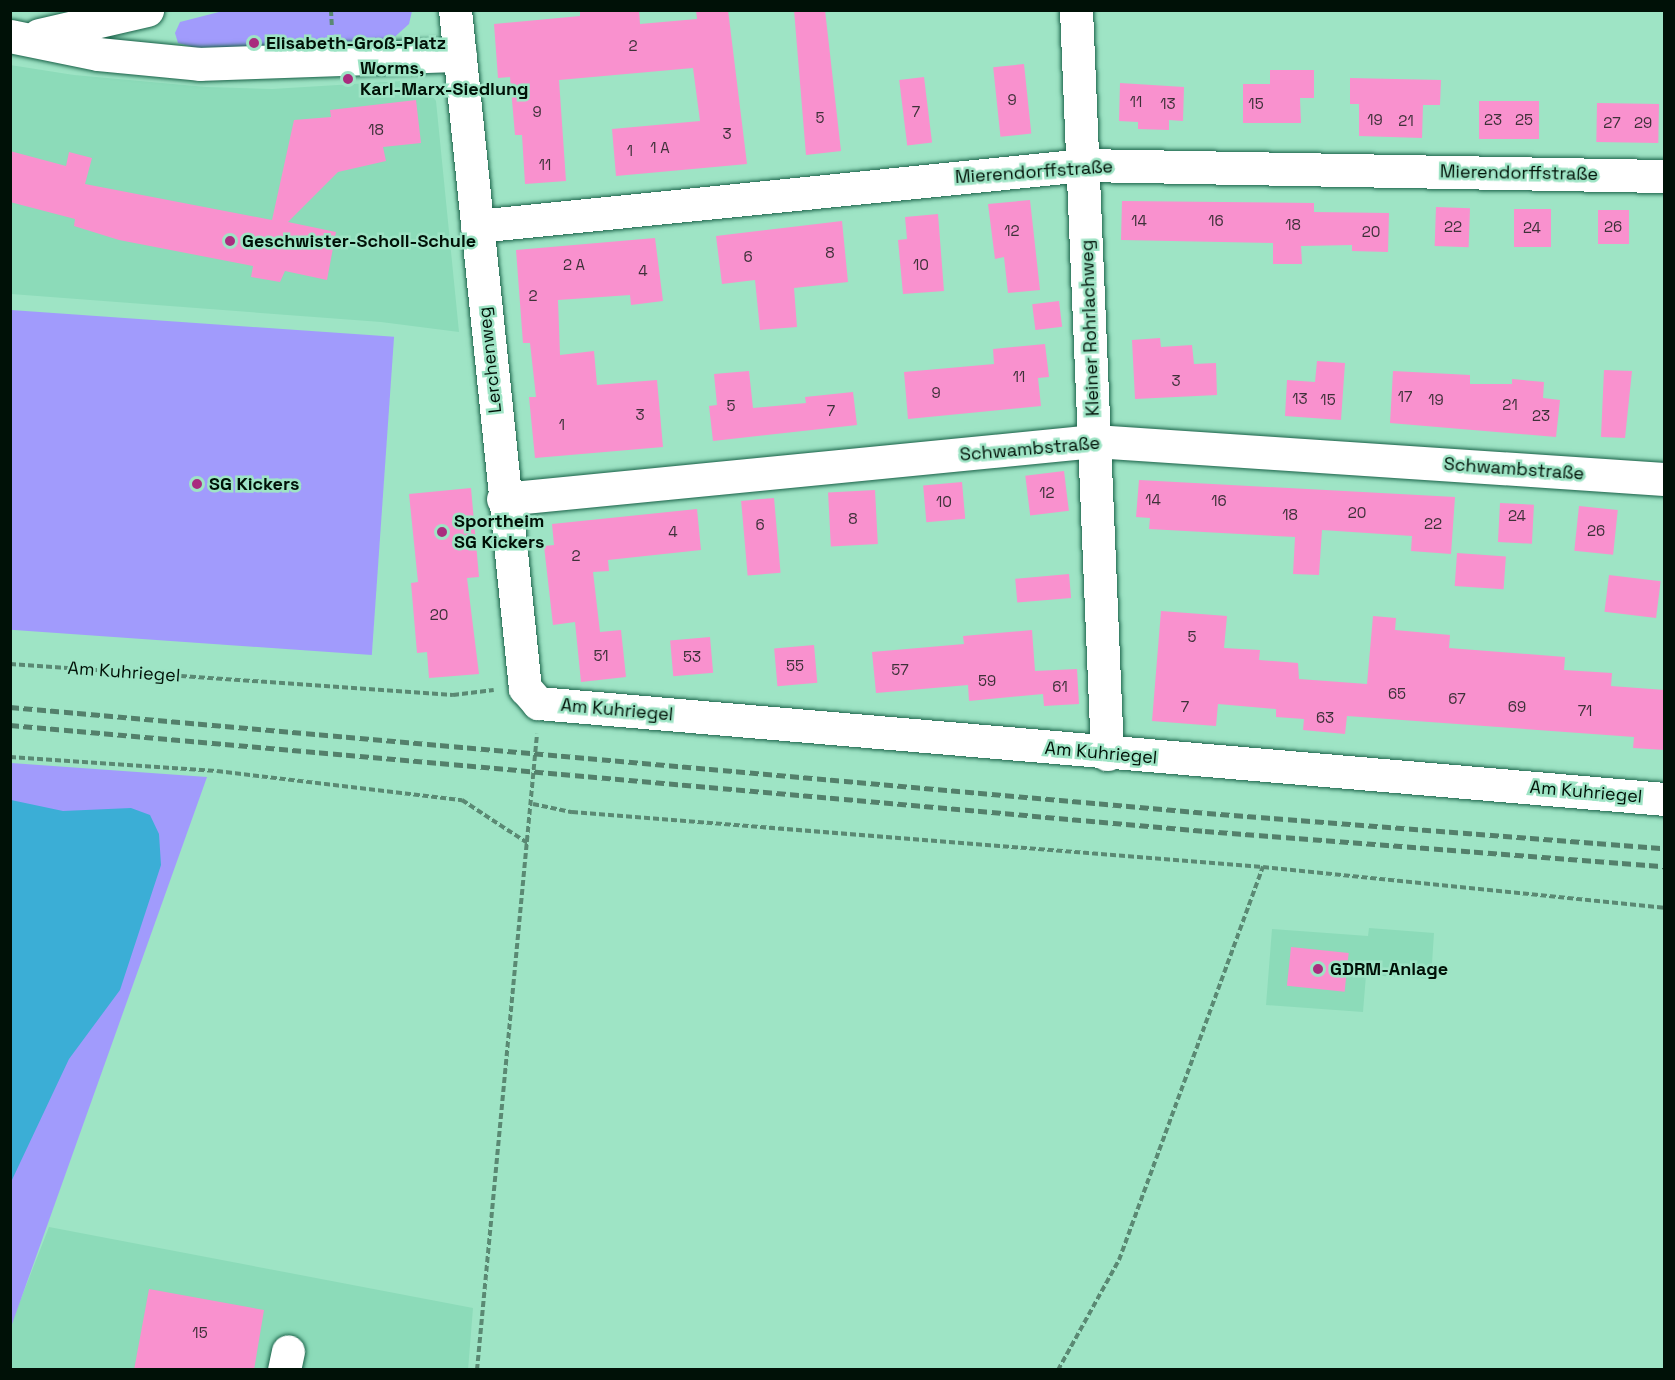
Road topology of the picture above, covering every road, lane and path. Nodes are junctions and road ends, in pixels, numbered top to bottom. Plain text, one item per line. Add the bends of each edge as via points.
1 (147, 10) edge
2 (455, 10) edge
3 (1076, 10) edge
4 (16, 37) edge
5 (460, 55) junction
6 (1084, 165) junction
7 (1665, 176) edge
8 (477, 226) junction
9 (1094, 441) junction
10 (1665, 479) edge
11 (503, 499) junction
12 (10, 664) edge
13 (532, 695) junction
14 (1107, 754) junction
15 (10, 758) edge
16 (1665, 799) edge
17 (533, 804) junction
18 (529, 844) junction
19 (1263, 867) junction
20 (1665, 908) edge
21 (477, 1370) edge
22 (1058, 1370) edge

1 - 4 street via 73,30
2 - 5 street, Lerchenweg
3 - 6 street, Kleiner Rohrlachweg
4 - 5 street via 98,54 200,64
5 - 8 street, Lerchenweg
6 - 7 street, Mierendorffstraße
6 - 8 street, Mierendorffstraße
6 - 9 street, Kleiner Rohrlachweg
8 - 11 street, Lerchenweg
9 - 10 street, Schwambstraße
9 - 11 street, Schwambstraße
9 - 14 street, Kleiner Rohrlachweg
11 - 13 street, Lerchenweg
12 - 13 path, Am Kuhriegel via 453,695
13 - 14 street, Am Kuhriegel
13 - 17 path
14 - 16 street, Am Kuhriegel
15 - 18 path via 217,771 462,800
17 - 18 path
17 - 19 path via 572,812
18 - 21 path
19 - 20 path
19 - 22 path via 1119,1260

